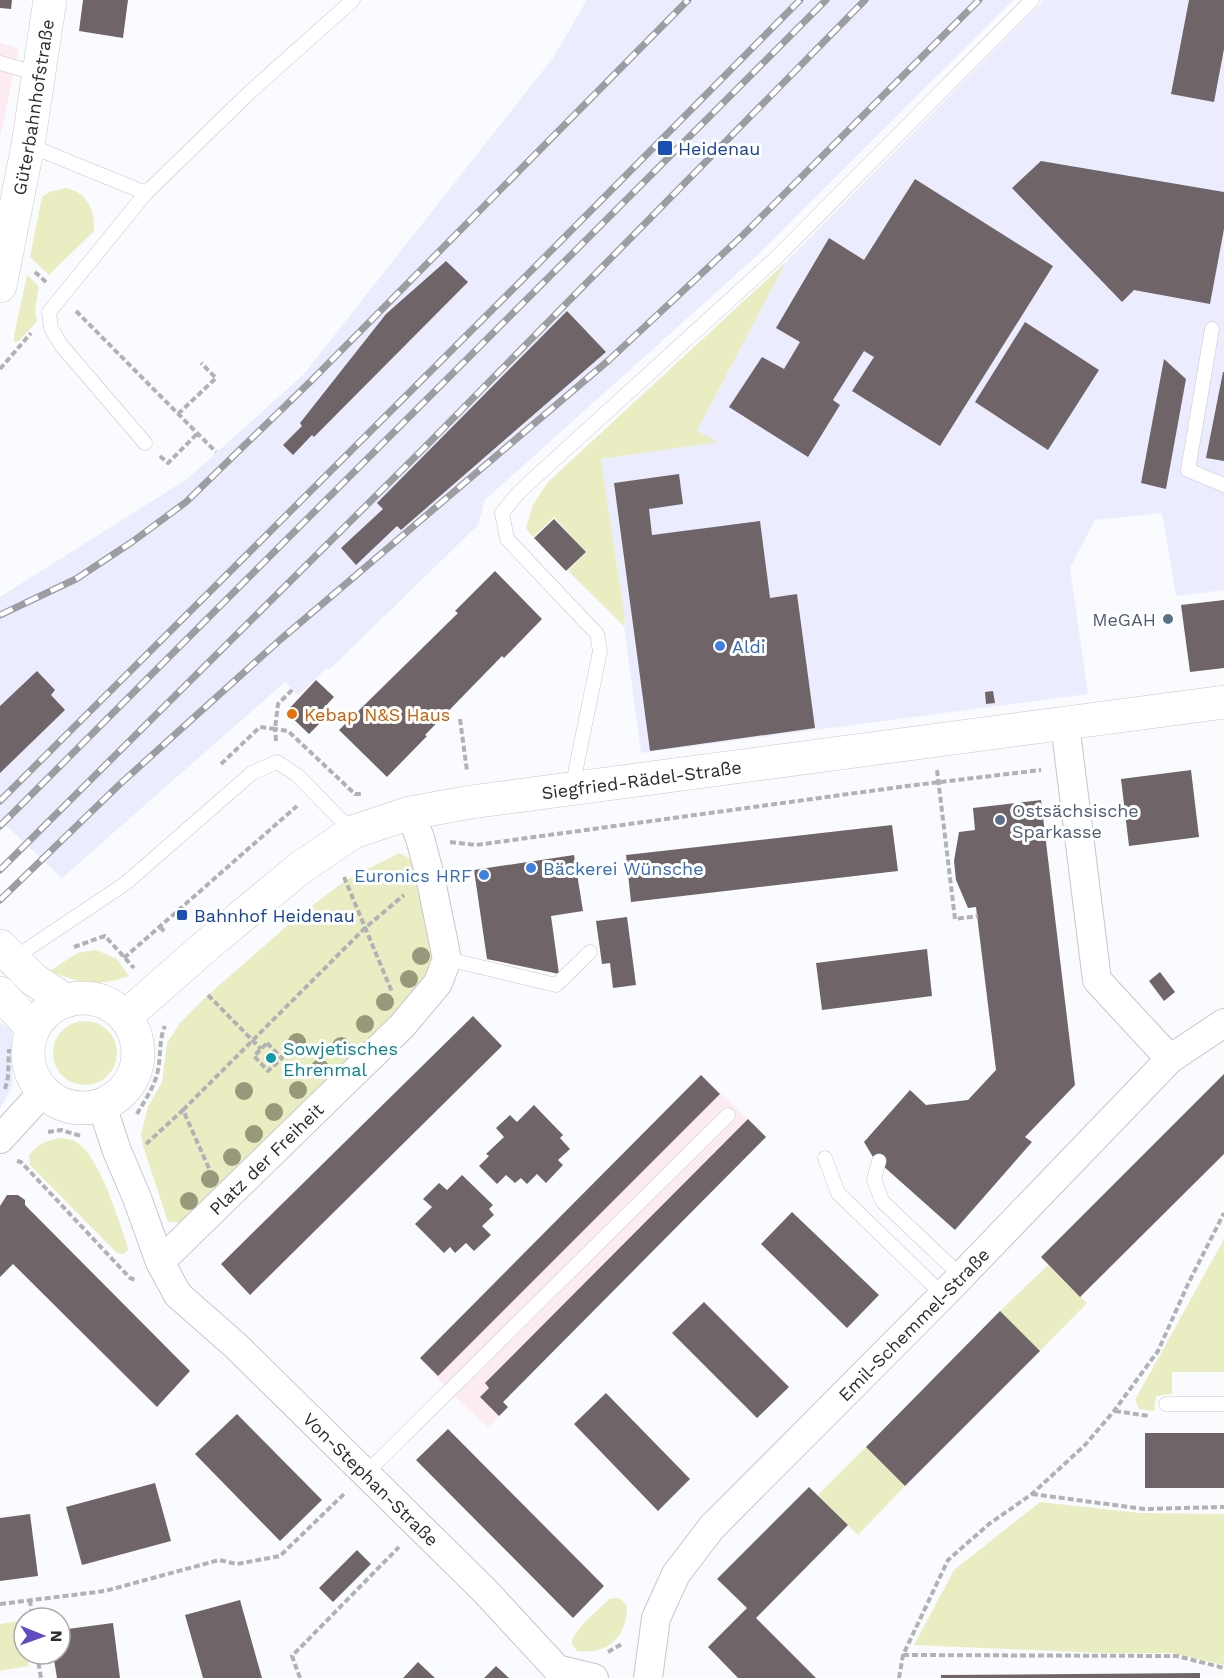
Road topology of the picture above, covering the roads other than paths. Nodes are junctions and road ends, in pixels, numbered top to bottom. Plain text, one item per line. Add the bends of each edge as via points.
1 (50, 0) edge
2 (353, 0) edge
3 (1032, 0) edge
4 (0, 63) edge
5 (39, 75) junction
6 (28, 145) junction
7 (146, 193) junction
8 (0, 286) edge
9 (1212, 329) dead end
10 (145, 443) dead end
11 (1224, 485) edge
12 (1224, 702) edge
13 (1065, 724) junction
14 (572, 790) junction
15 (415, 826) junction
16 (353, 832) junction
17 (590, 952) dead end
18 (8, 954) edge
19 (447, 959) junction
20 (0, 993) edge
21 (66, 1001) junction
22 (126, 1017) junction
23 (1224, 1023) edge
24 (33, 1029) junction
25 (1170, 1059) junction
26 (43, 1092) junction
27 (102, 1106) junction
28 (728, 1115) dead end
29 (0, 1139) edge
30 (825, 1158) dead end
31 (879, 1161) dead end
32 (160, 1262) junction
33 (952, 1285) junction
34 (1166, 1404) road end
35 (1224, 1404) edge
36 (365, 1474) junction
37 (649, 1667) edge
38 (594, 1678) edge
39 (671, 1678) edge

1 - 5 street, Güterbahnhofstraße
2 - 7 lane
3 - 14 lane via 776,258 519,492 502,513 507,539 514,548 597,634 600,651
4 - 5 lane
5 - 6 street, Güterbahnhofstraße
6 - 7 lane
6 - 8 street, Güterbahnhofstraße
7 - 10 lane via 49,312 51,328 61,345
9 - 11 lane via 1188,470
12 - 13 street, Siegfried-Rädel-Straße
13 - 14 street, Siegfried-Rädel-Straße
13 - 25 street via 1097,980
14 - 15 street, Siegfried-Rädel-Straße via 471,802
15 - 16 street, Siegfried-Rädel-Straße
15 - 19 street
16 - 18 lane via 297,775 277,762 252,773 126,883 29,948
16 - 22 street, Siegfried-Rädel-Straße via 300,868
17 - 19 lane via 556,985
18 - 21 street via 33,979
19 - 32 street, Platz der Freiheit via 438,983 402,1026
20 - 24 street
21 - 22 street via 98,1000
21 - 24 street via 47,1012
22 - 27 street via 138,1041 137,1068 124,1091
23 - 25 street, Emil-Schemmel-Straße
24 - 26 street via 29,1062
25 - 33 street, Emil-Schemmel-Straße
26 - 27 street via 70,1108
26 - 29 street
27 - 32 street
28 - 36 lane
30 - 33 lane via 838,1193
31 - 33 lane via 874,1179 882,1201
32 - 36 street, Von-Stephan-Straße via 178,1294
33 - 37 street, Emil-Schemmel-Straße via 712,1527 676,1574 656,1618
34 - 35 lane
36 - 38 street, Von-Stephan-Straße via 486,1592 557,1669
37 - 39 street, Emil-Schemmel-Straße

